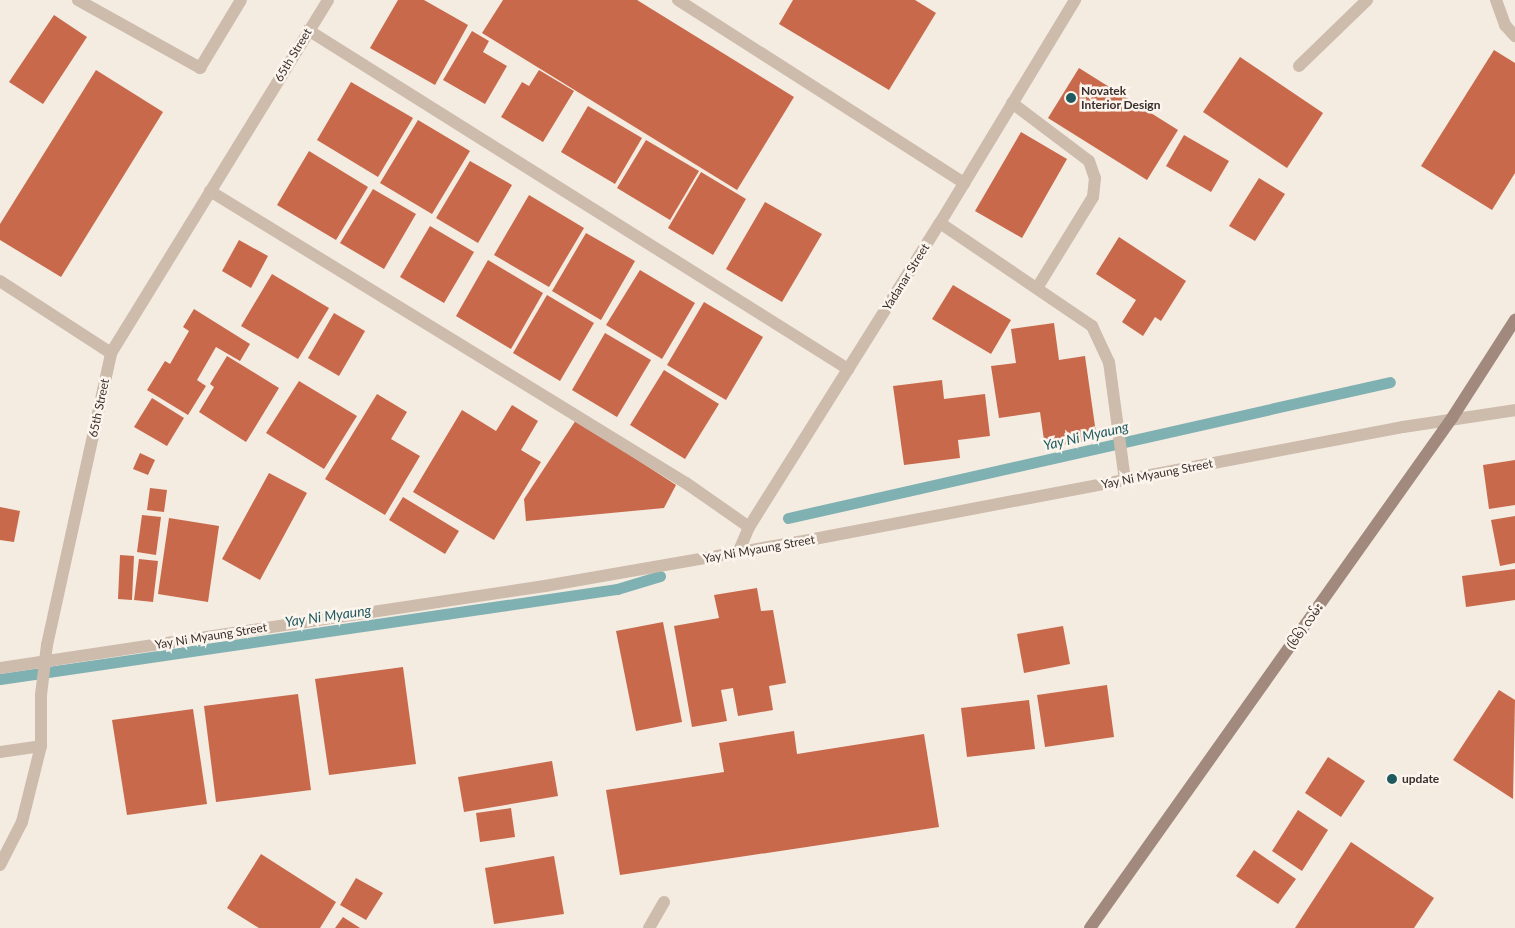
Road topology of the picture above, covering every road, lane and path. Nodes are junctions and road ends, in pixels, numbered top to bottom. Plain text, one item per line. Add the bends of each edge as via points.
1 (78, 0) edge
2 (241, 0) edge
3 (328, 0) edge
4 (678, 0) edge
5 (1075, 0) edge
6 (1367, 0) edge
7 (1496, 0) edge
8 (308, 30) junction
9 (1515, 36) edge
10 (1299, 66) dead end
11 (1012, 103) junction
12 (964, 183) junction
13 (210, 191) junction
14 (940, 223) junction
15 (0, 281) edge
16 (1037, 288) junction
17 (1515, 320) edge
18 (111, 353) junction
19 (848, 369) junction
20 (1515, 410) edge
21 (1452, 418) junction
22 (1125, 480) junction
23 (749, 526) junction
24 (738, 553) junction
25 (0, 668) edge
26 (41, 746) junction
27 (0, 752) edge
28 (0, 865) edge
29 (664, 902) dead end
30 (649, 928) edge
31 (1090, 928) edge

1 - 2 street via 200,68
3 - 8 street, 65th Street
4 - 12 street
5 - 11 street, Yadanar Street
6 - 10 street
7 - 9 street via 1505,25
8 - 13 street, 65th Street
8 - 19 street
11 - 12 street, Yadanar Street
11 - 16 street via 1089,161 1095,178 1093,197
12 - 14 street, Yadanar Street
13 - 18 street, 65th Street
13 - 23 street via 686,483
14 - 16 street
14 - 19 street, Yadanar Street
15 - 18 street
16 - 22 street via 1092,326 1102,343 1109,362
17 - 21 street, (၆၆) လမ်း
18 - 26 street, 65th Street, bridge via 47,645 41,695
19 - 23 street, Yadanar Street
20 - 21 street, Yay Ni Myaung Street
21 - 22 street, Yay Ni Myaung Street
21 - 31 street, (၆၆) လမ်း
22 - 24 street, Yay Ni Myaung Street
23 - 24 street, Yadanar Street
24 - 25 street, Yay Ni Myaung Street via 545,586
26 - 27 street
26 - 28 street, 65th Street via 22,822
29 - 30 street

